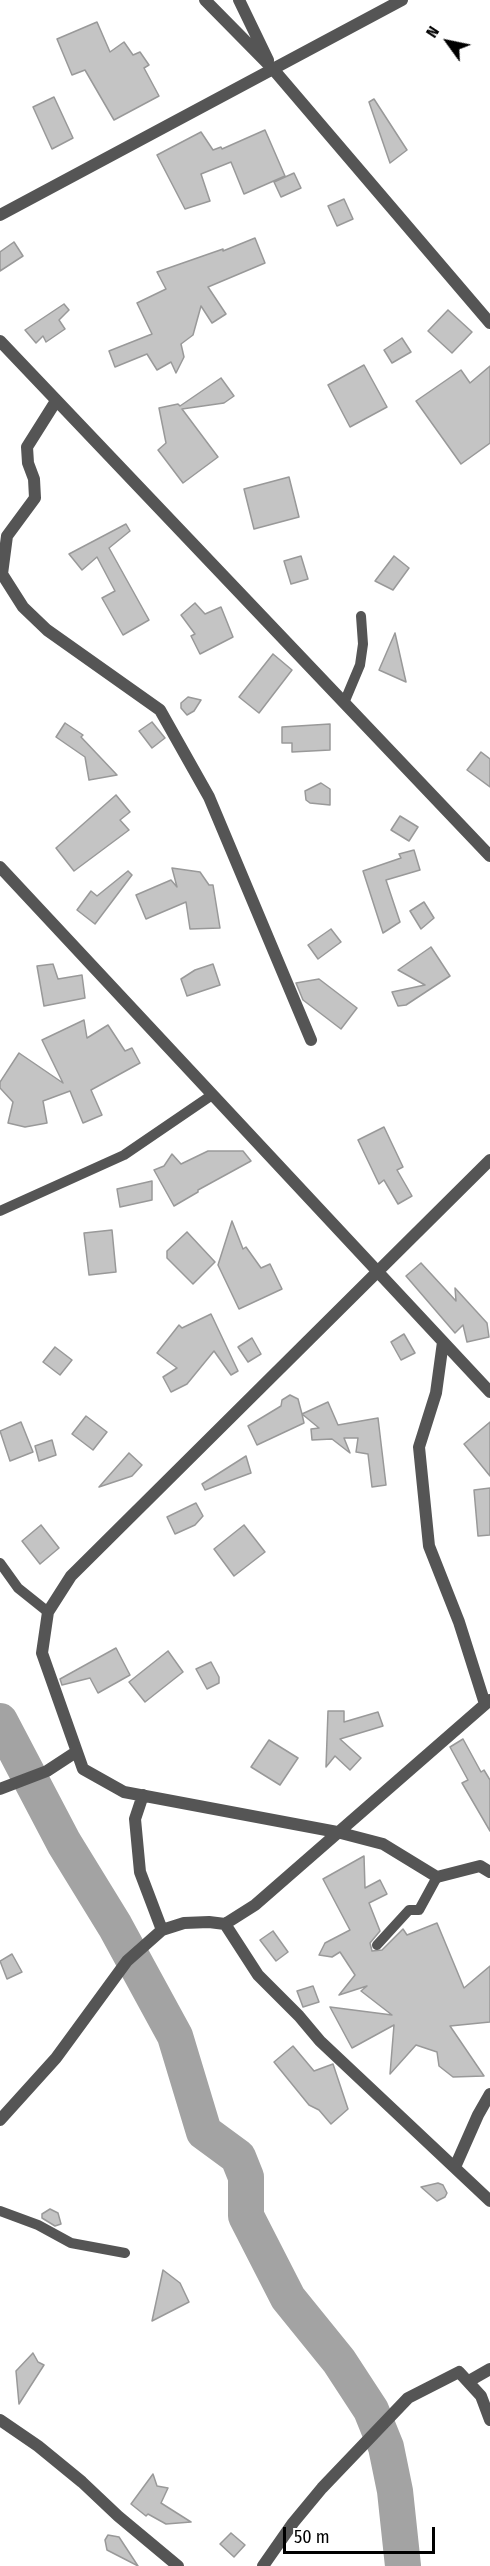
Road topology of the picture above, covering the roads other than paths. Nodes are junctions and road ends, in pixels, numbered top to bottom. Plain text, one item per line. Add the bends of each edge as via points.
1 (205, 0) edge
2 (239, 0) edge
3 (402, 0) edge
4 (273, 69) junction
5 (0, 215) edge
6 (488, 316) edge
7 (0, 341) edge
8 (56, 400) junction
9 (361, 616) dead end
10 (344, 703) junction
11 (490, 856) edge
12 (0, 867) edge
13 (311, 1040) dead end
14 (212, 1095) junction
15 (490, 1160) edge
16 (0, 1211) edge
17 (377, 1272) junction
18 (443, 1342) junction
19 (490, 1392) edge
20 (0, 1563) edge
21 (48, 1612) junction
22 (488, 1702) edge
23 (76, 1752) junction
24 (0, 1789) edge
25 (143, 1796) junction
26 (337, 1832) junction
27 (490, 1872) edge
28 (437, 1877) junction
29 (225, 1924) junction
30 (162, 1930) junction
31 (377, 1945) dead end
32 (490, 2094) edge
33 (0, 2120) edge
34 (455, 2167) junction
35 (490, 2201) edge
36 (0, 2211) edge
37 (125, 2253) dead end
38 (490, 2369) edge
39 (469, 2381) junction
40 (0, 2420) edge
41 (490, 2420) edge
42 (178, 2566) edge
43 (263, 2566) edge

1 - 4 street
2 - 4 street
3 - 4 street
4 - 5 street
4 - 6 street
7 - 8 street
8 - 10 street
8 - 13 street via 27,447 35,498 8,536 2,574 23,607 47,630 160,710 209,797
9 - 10 lane via 360,665
10 - 11 street
12 - 14 street
14 - 16 lane via 124,1155
14 - 17 street
15 - 17 street
17 - 18 street
17 - 21 street via 71,1576
18 - 19 street
18 - 22 street via 436,1393 419,1446 429,1546
20 - 21 lane via 18,1588
21 - 23 street via 42,1653
22 - 26 street
23 - 24 street via 47,1771
23 - 25 street via 83,1770 124,1792
25 - 26 street
25 - 30 street via 135,1819 140,1872
26 - 28 street via 383,1844
26 - 29 street via 273,1890
27 - 28 street via 480,1866
28 - 31 lane via 419,1910 409,1911
29 - 30 street via 184,1923
29 - 34 street via 258,1975 320,2041
30 - 33 street via 127,1961 56,2058
32 - 34 street
34 - 35 street
36 - 37 lane via 71,2243
38 - 39 street
39 - 41 street via 481,2396
39 - 43 street via 459,2372 408,2398 322,2488
40 - 42 street via 38,2446

